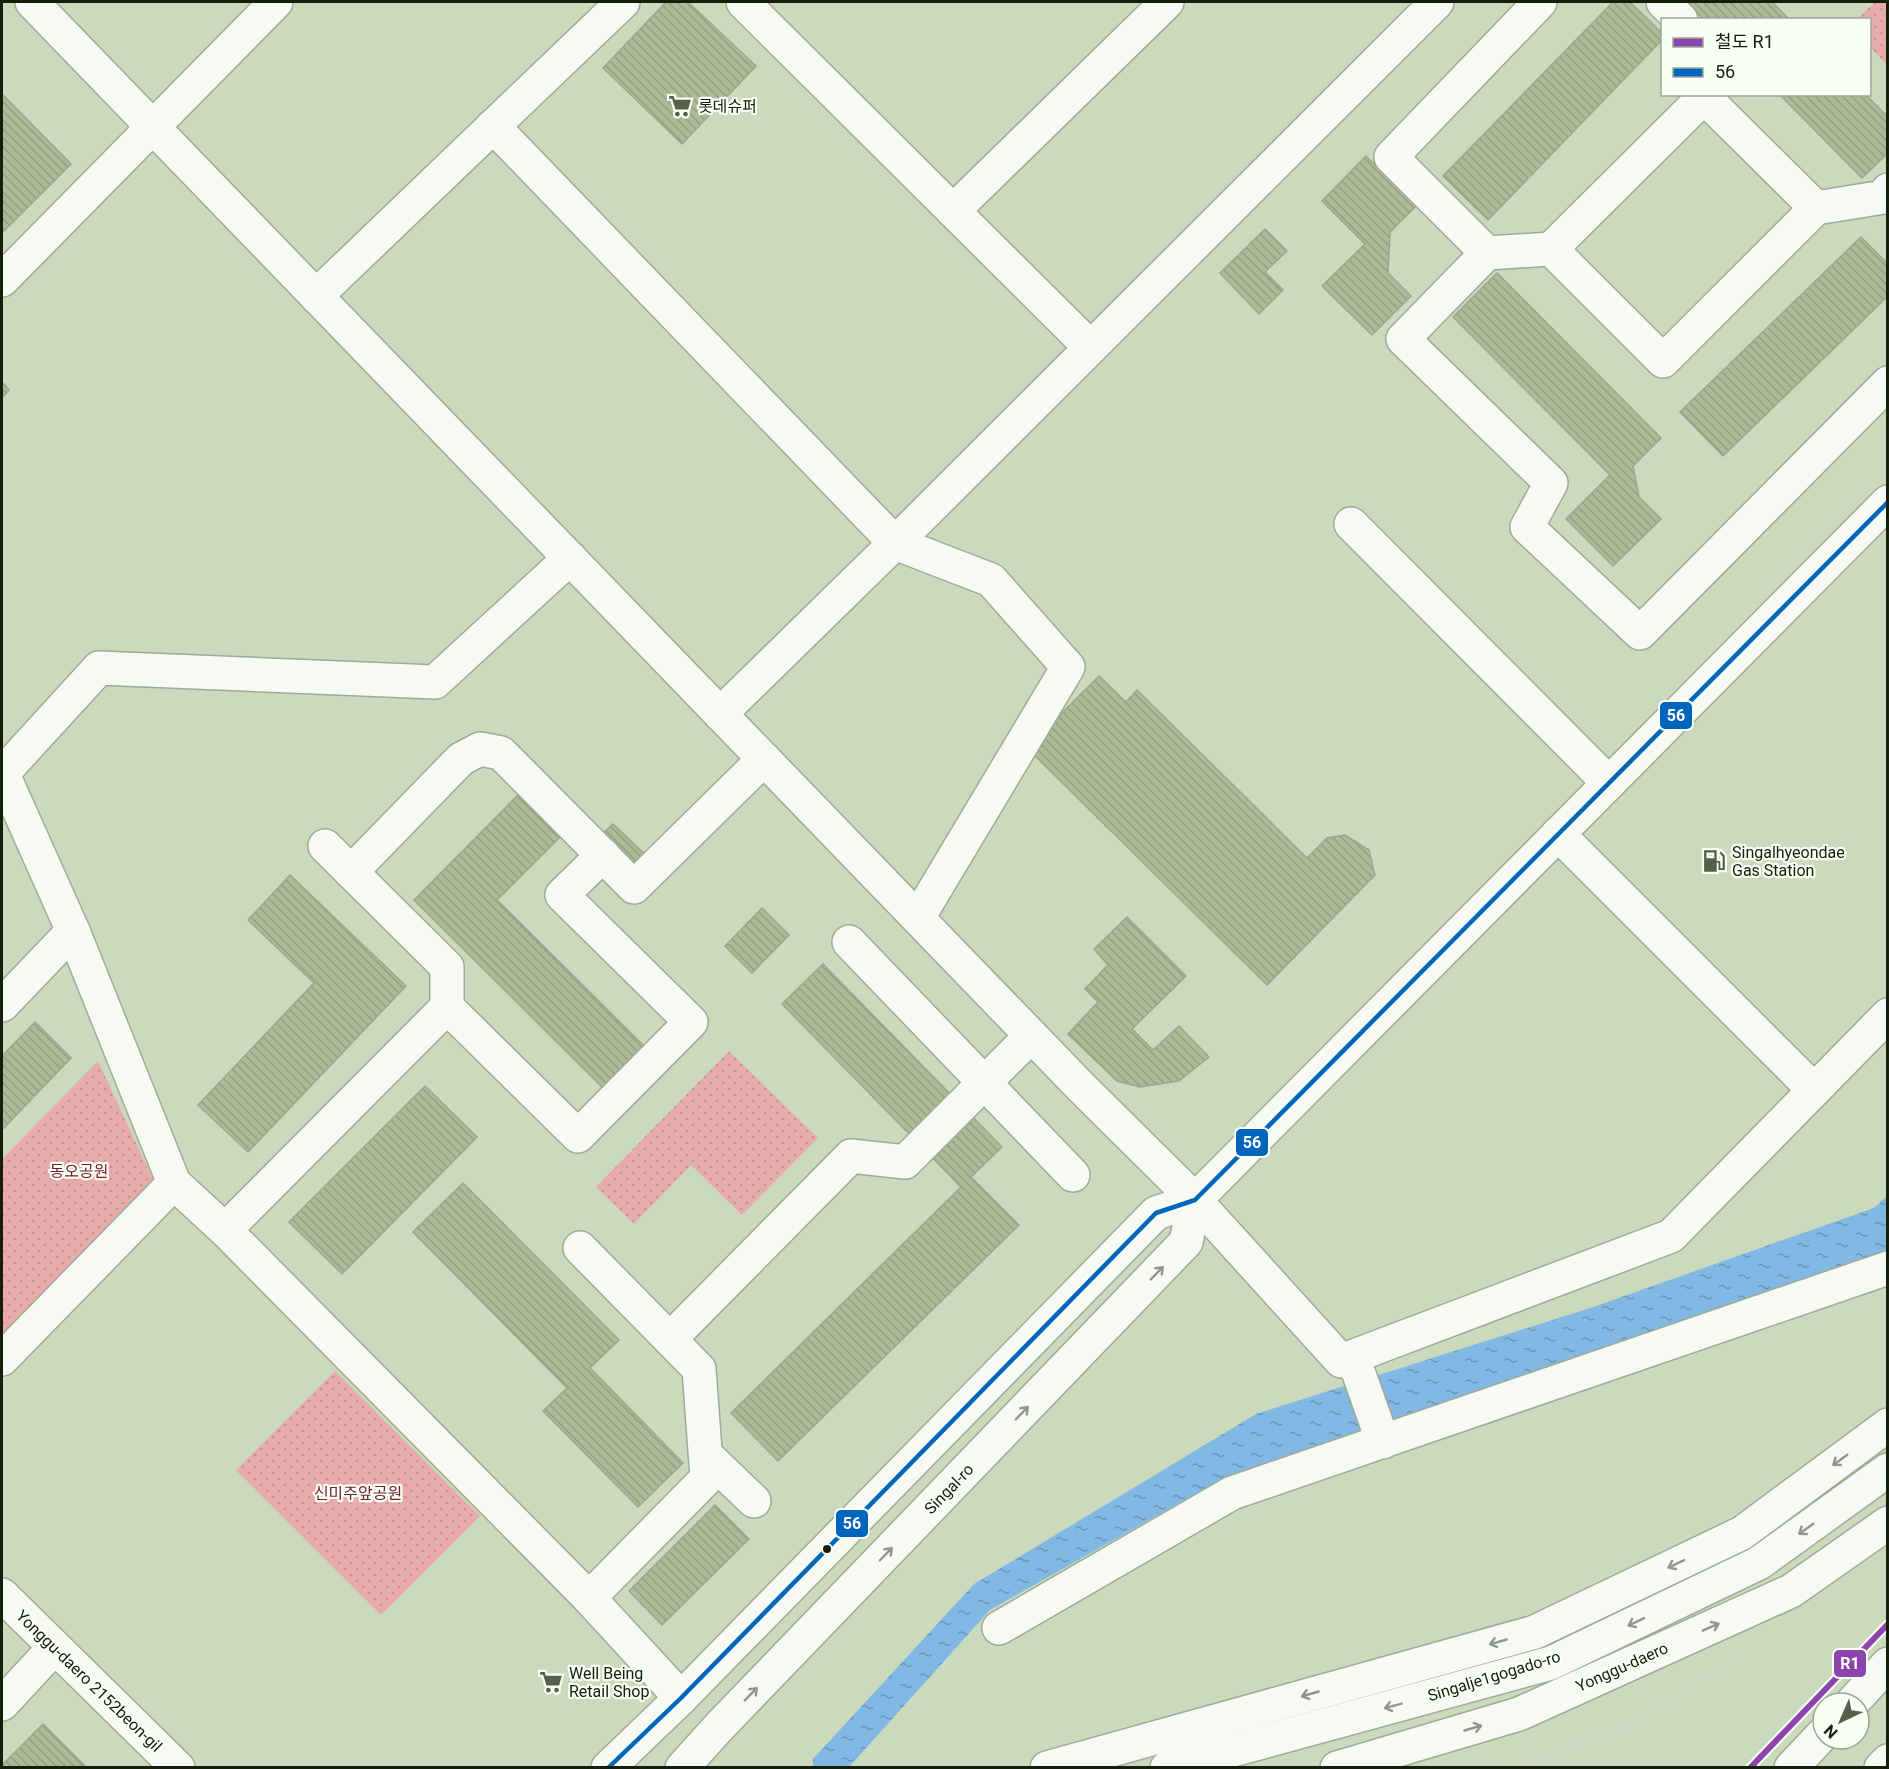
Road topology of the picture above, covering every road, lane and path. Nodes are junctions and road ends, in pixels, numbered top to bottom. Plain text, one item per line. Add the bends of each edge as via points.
1 (32, 2) edge
2 (276, 2) edge
3 (623, 2) edge
4 (743, 2) edge
5 (1167, 2) edge
6 (1437, 2) edge
7 (1540, 2) edge
8 (1663, 2) edge
9 (1679, 18) edge
10 (1704, 96) edge
11 (493, 126) junction
12 (153, 127) junction
13 (1886, 196) edge
14 (1816, 208) junction
15 (953, 211) junction
16 (1551, 249) junction
17 (1487, 253) junction
18 (2, 280) edge
19 (316, 296) junction
20 (1090, 347) junction
21 (1887, 383) edge
22 (1887, 502) edge
23 (1351, 525) dead end
24 (895, 543) junction
25 (570, 558) junction
26 (720, 714) junction
27 (764, 759) junction
28 (2, 773) edge
29 (1608, 783) junction
30 (1558, 834) junction
31 (325, 846) dead end
32 (603, 855) junction
33 (351, 872) junction
34 (925, 906) dead end
35 (73, 931) junction
36 (849, 942) dead end
37 (2, 1005) edge
38 (447, 1007) junction
39 (1887, 1015) edge
40 (1031, 1036) junction
41 (985, 1083) junction
42 (1814, 1090) junction
43 (1073, 1175) dead end
44 (174, 1183) junction
45 (1196, 1200) junction
46 (225, 1230) junction
47 (580, 1248) dead end
48 (1887, 1268) edge
49 (669, 1339) junction
50 (1353, 1357) junction
51 (2, 1359) edge
52 (1887, 1425) edge
53 (1383, 1442) junction
54 (706, 1455) junction
55 (1887, 1470) edge
56 (754, 1501) dead end
57 (1887, 1523) edge
58 (2, 1595) edge
59 (589, 1598) junction
60 (999, 1628) dead end
61 (1760, 1645) dead end
62 (54, 1648) junction
63 (1887, 1664) edge
64 (1863, 1691) edge
65 (681, 1698) junction
66 (2, 1704) edge
67 (718, 1728) junction
68 (1811, 1746) edge
69 (1887, 1761) edge
70 (178, 1767) edge
71 (608, 1767) edge
72 (682, 1767) edge
73 (696, 1767) edge
74 (1047, 1767) edge
75 (1167, 1767) edge
76 (1337, 1767) edge
77 (1513, 1767) edge
78 (1791, 1767) edge
79 (1881, 1767) edge

1 - 12 main road
2 - 12 main road
3 - 11 main road
4 - 15 main road
5 - 15 main road
6 - 20 main road
7 - 17 main road via 1391,157
8 - 9 main road
10 - 14 main road
10 - 16 main road
11 - 19 main road
11 - 24 main road
12 - 18 main road
12 - 19 main road
13 - 14 main road
14 - 16 main road via 1663,361
15 - 20 main road
16 - 17 main road
17 - 21 main road via 1403,339 1551,483 1527,527 1640,633
19 - 25 main road
20 - 24 main road
22 - 29 main road
23 - 29 main road
24 - 26 main road
24 - 34 main road via 991,580 1068,666
25 - 26 main road
25 - 28 main road via 435,682 99,668
26 - 27 main road
27 - 32 main road via 634,887
27 - 40 main road
28 - 35 main road
29 - 30 main road
30 - 42 main road
30 - 45 main road
31 - 33 main road
32 - 33 main road via 501,753 480,749 461,759
32 - 38 main road via 562,895 691,1022 578,1136
33 - 38 main road via 447,967
35 - 37 main road
35 - 44 main road
36 - 41 main road
38 - 46 main road
39 - 42 main road
40 - 41 main road
40 - 45 main road
41 - 43 main road
41 - 49 main road via 905,1162 851,1156
42 - 50 main road via 1671,1236
44 - 46 main road
44 - 51 main road
45 - 50 main road via 1341,1361
45 - 65 main road via 1156,1213
67 -> 45 main road, Singal-ro via 1186,1242
46 - 59 main road
47 - 49 main road
48 - 53 main road
49 - 54 main road via 699,1369
50 - 53 main road
52 -> 74 main road via 1742,1533 1535,1632
53 - 60 main road via 1232,1493
54 - 56 main road
54 - 59 main road via 707,1478
55 -> 75 main road, Singalje1gogado-ro via 1759,1563 1551,1663
76 -> 57 main road, Yonggu-daero via 1519,1714 1791,1591
58 - 62 main road, Yonggu-daero 2152beon-gil
59 - 65 main road
61 - 77 path via 1633,1724
62 - 66 main road
62 - 70 main road, Yonggu-daero 2152beon-gil
63 - 64 main road
65 - 71 main road
67 - 72 main road, Singal-ro
67 - 73 main road
68 - 78 main road
69 - 79 main road

